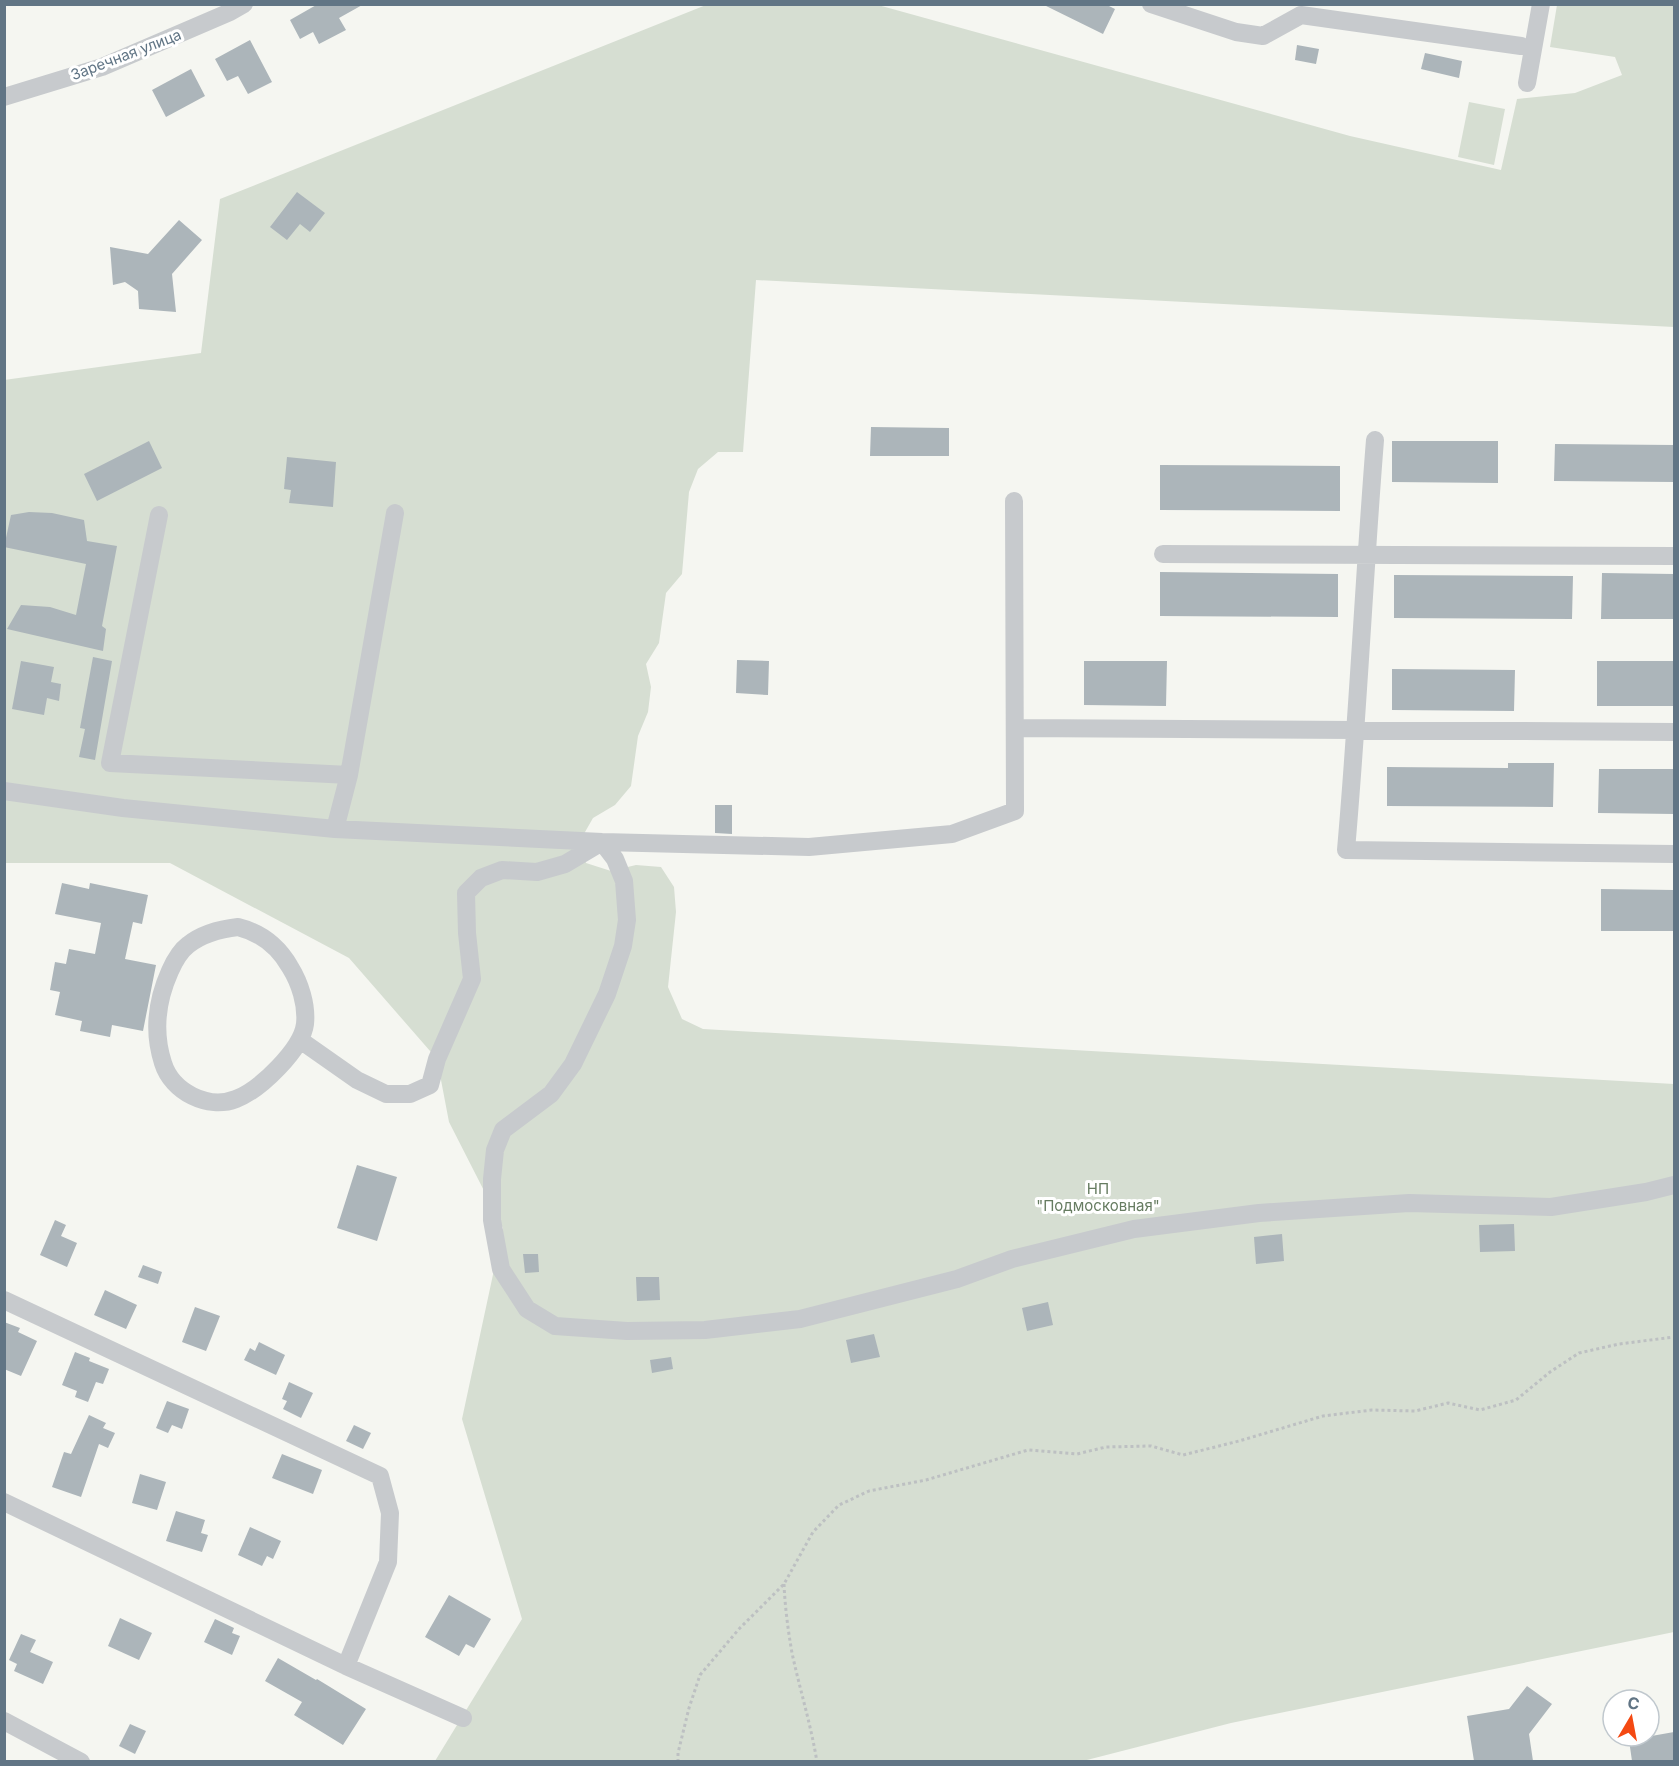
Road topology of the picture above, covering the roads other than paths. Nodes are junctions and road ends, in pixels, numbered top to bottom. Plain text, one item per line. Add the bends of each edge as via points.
1 (244, 4) edge
2 (1151, 4) edge
3 (1541, 4) edge
4 (1521, 46) dead end
5 (1527, 83) dead end
6 (4, 97) edge
7 (1375, 440) dead end
8 (1014, 501) dead end
9 (395, 513) dead end
10 (159, 515) dead end
11 (1163, 554) dead end
12 (1366, 555) junction
13 (1674, 556) edge
14 (1015, 728) junction
15 (1357, 730) junction
16 (1674, 732) edge
17 (349, 774) junction
18 (4, 791) edge
19 (335, 829) junction
20 (602, 842) junction
21 (1674, 854) edge
22 (300, 1040) junction
23 (1674, 1185) edge
24 (4, 1300) edge
25 (4, 1502) edge
26 (346, 1666) junction
27 (463, 1718) dead end
28 (6, 1725) edge
29 (81, 1761) edge

1 - 6 street, Заречная улица via 102,67
2 - 4 street via 1236,32 1263,36 1301,15
3 - 5 street
7 - 12 street
8 - 14 street
9 - 17 street
10 - 17 street via 110,763
11 - 12 street
12 - 13 street
12 - 15 street
14 - 15 street
14 - 20 street via 1015,811 952,834 808,847
15 - 16 street
15 - 21 street via 1346,850
17 - 19 street
18 - 19 street via 123,808
19 - 20 street
20 - 22 street via 565,864 537,872 502,870 481,878 466,893 472,979 437,1059 430,1085 410,1094 386,1094 357,1080
20 - 23 street via 624,881 627,920 623,946 607,994 573,1064 551,1094 503,1130 495,1150 492,1179 492,1220 501,1269 527,1309 555,1326 627,1331 705,1330 800,1318 1134,1229 1259,1213 1409,1203 1551,1207
22 - 22 street via 280,1066 236,1099 201,1100 184,1092 167,1074 158,1045 159,1003 175,961 187,945 219,929 238,927 254,931 284,956 295,976 302,993 305,1024
24 - 26 street via 380,1476 390,1513 388,1562
25 - 26 street
26 - 27 street
28 - 29 street

